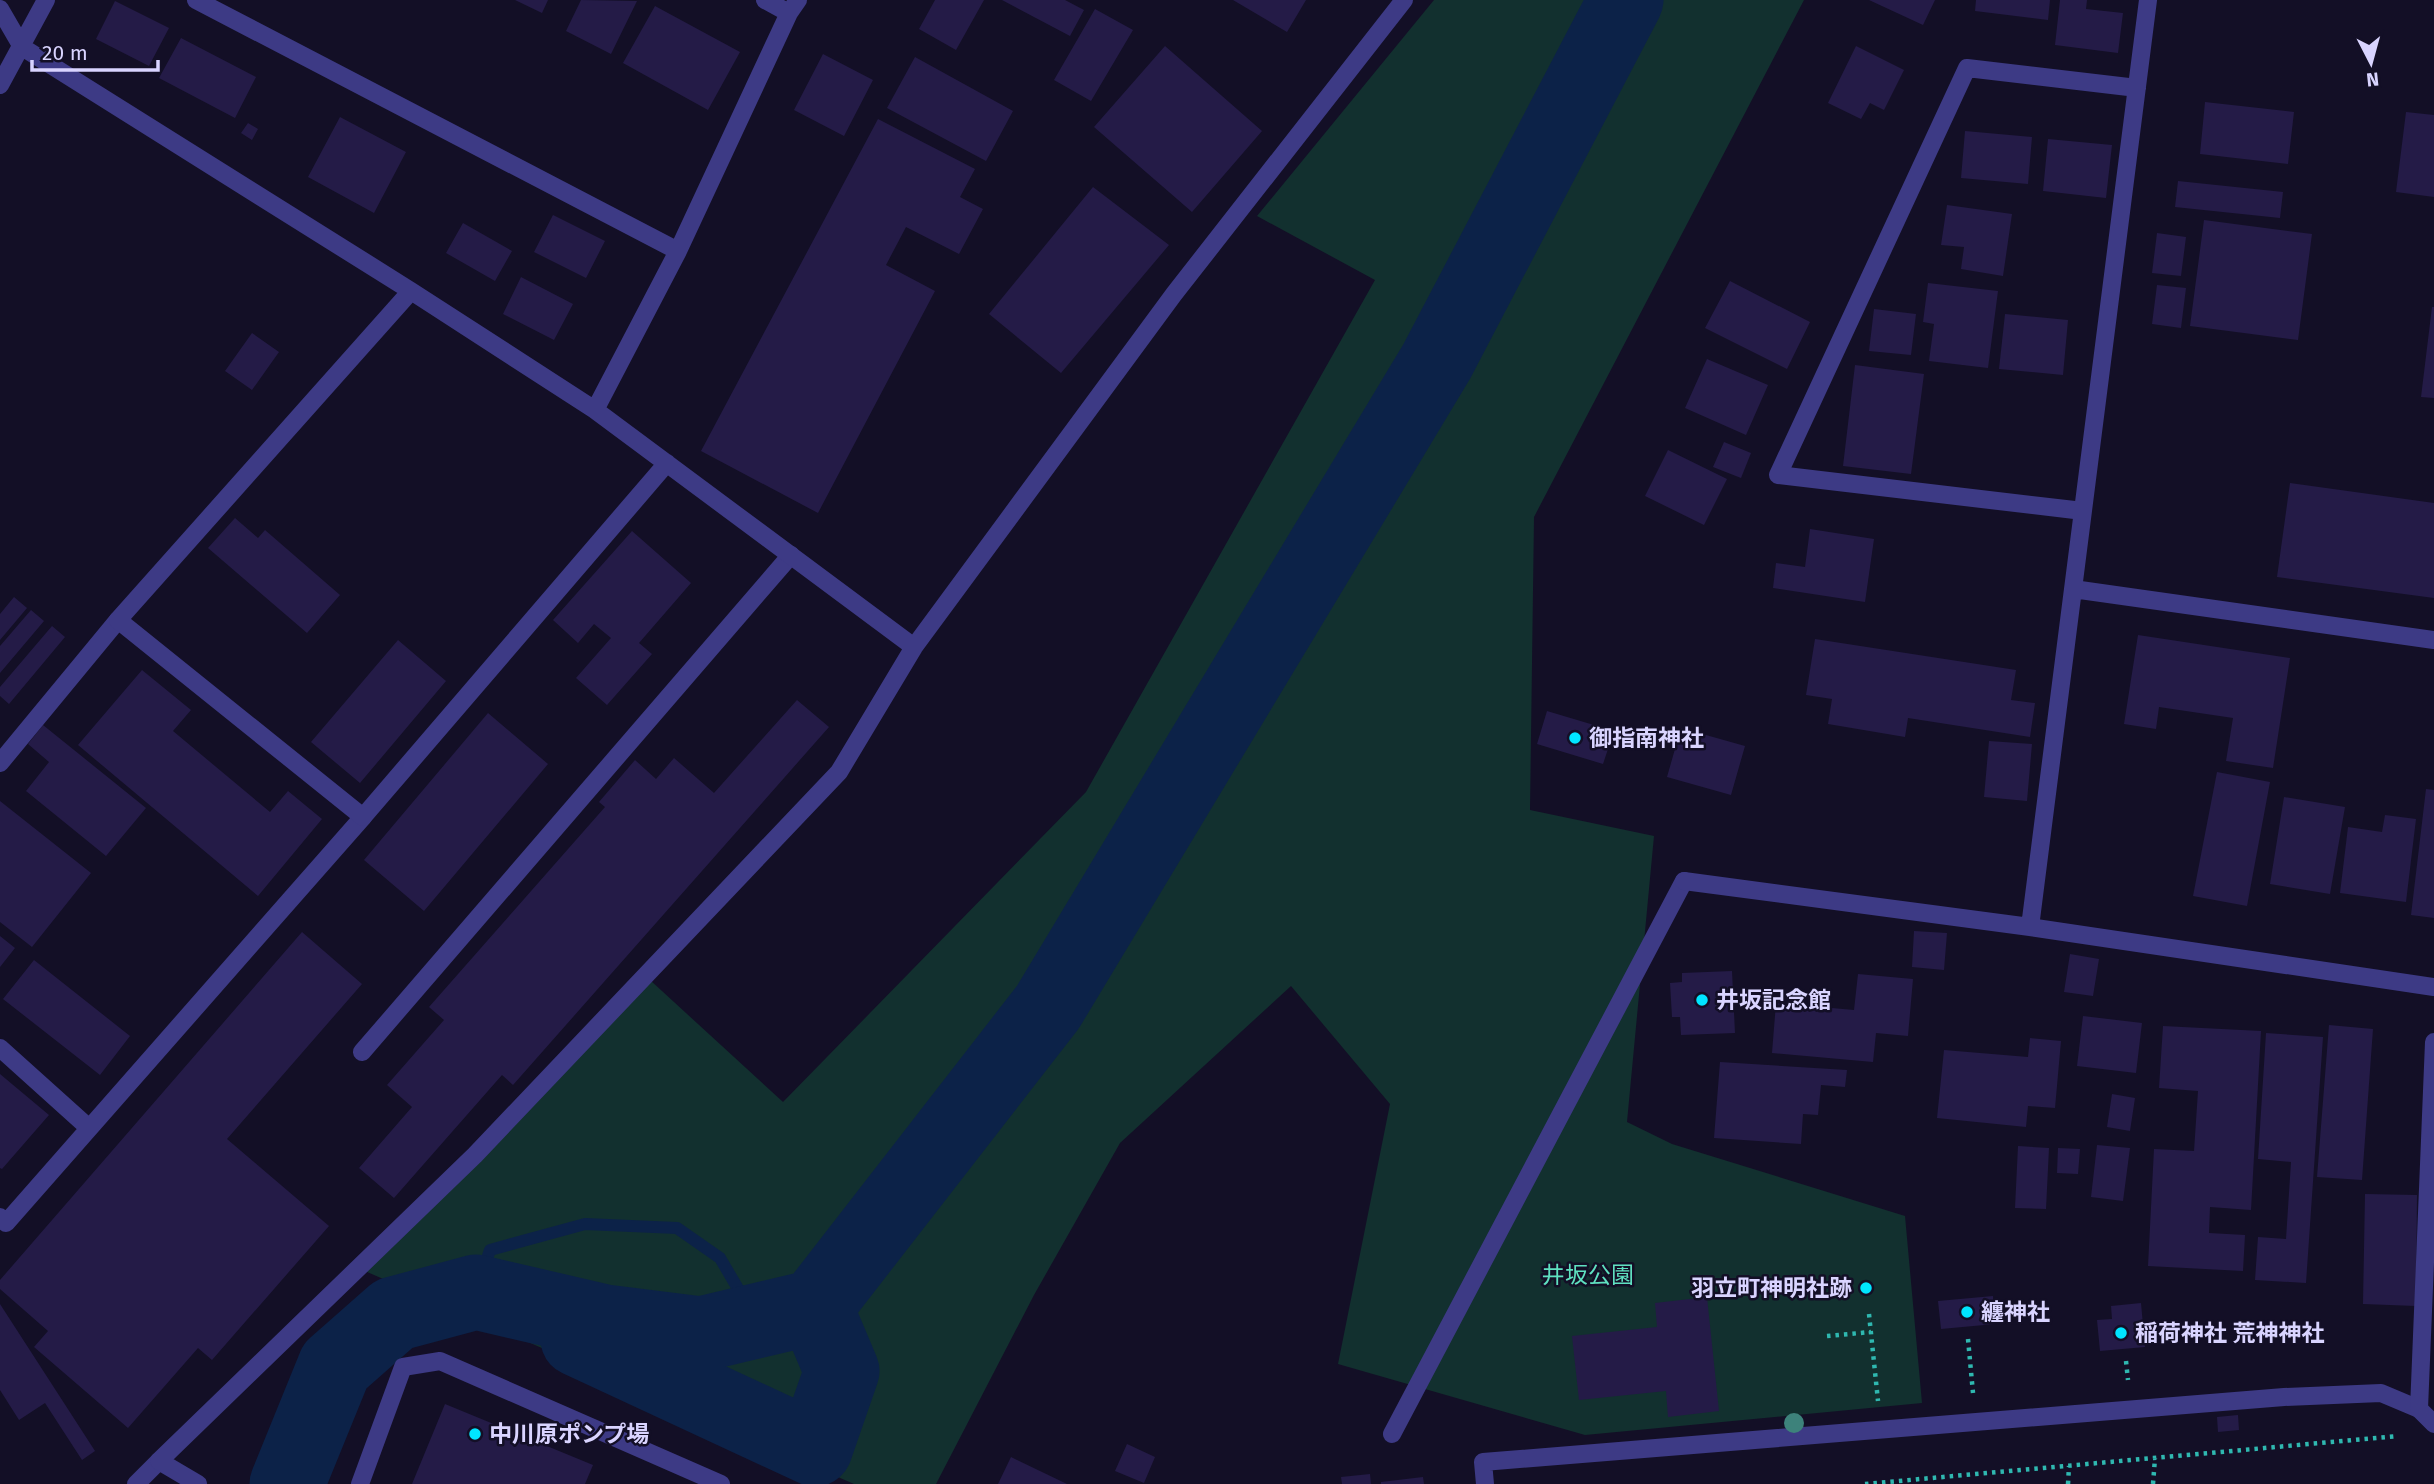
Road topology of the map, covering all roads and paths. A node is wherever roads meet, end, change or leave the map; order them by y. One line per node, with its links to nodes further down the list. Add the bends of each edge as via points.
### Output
1 (46, 0): 8 (street)
2 (196, 0): 11 (street)
3 (765, 0): 6 (street)
4 (1404, 0): 20 (street, via 1174,294)
5 (2148, 0): 10 (street)
6 (794, 6): 11 (street)
7 (0, 9): 8 (street)
8 (22, 47): 9 (street); 12 (street)
9 (0, 85)
10 (2137, 88): 15 (street); 15 (street, via 1968,68 1777,475)
11 (678, 251): 13 (street)
12 (411, 291): 13 (street); 18 (street)
13 (594, 410): 14 (street)
14 (667, 463): 16 (street); 22 (street)
15 (2083, 511): 17 (street)
16 (791, 555): 20 (street); 27 (street)
17 (2073, 589): 19 (street); 23 (street)
18 (118, 620): 21 (street); 22 (street)
19 (2434, 640)
20 (914, 647): 41 (street, via 839,772 475,1155)
21 (0, 763)
22 (363, 817): 28 (street)
23 (2030, 927): 24 (street); 38 (street, via 1684,881)
24 (2434, 987)
25 (2434, 1042): 34 (street)
26 (0, 1048): 28 (street)
27 (362, 1052)
28 (89, 1128): 29 (street, via 6,1223)
29 (0, 1217)
30 (1869, 1314): 31 (path)
31 (1871, 1332): 32 (path); 37 (path)
32 (1827, 1336)
33 (1968, 1339): 35 (path)
34 (2419, 1409): 35 (street, via 2381,1393); 36 (street)
35 (1975, 1422): 37 (street)
36 (2434, 1424)
37 (1881, 1430): 47 (street, via 1483,1462)
38 (1392, 1434)
39 (2406, 1435): 40 (path)
40 (2155, 1458): 42 (path); 50 (path)
41 (159, 1461): 43 (street); 44 (street)
42 (2069, 1466): 48 (path); 49 (path)
43 (136, 1484)
44 (198, 1484)
45 (360, 1484): 46 (street, via 403,1367 440,1361)
46 (721, 1484)
47 (1485, 1484)
48 (1865, 1484)
49 (2068, 1484)
50 (2153, 1484)

